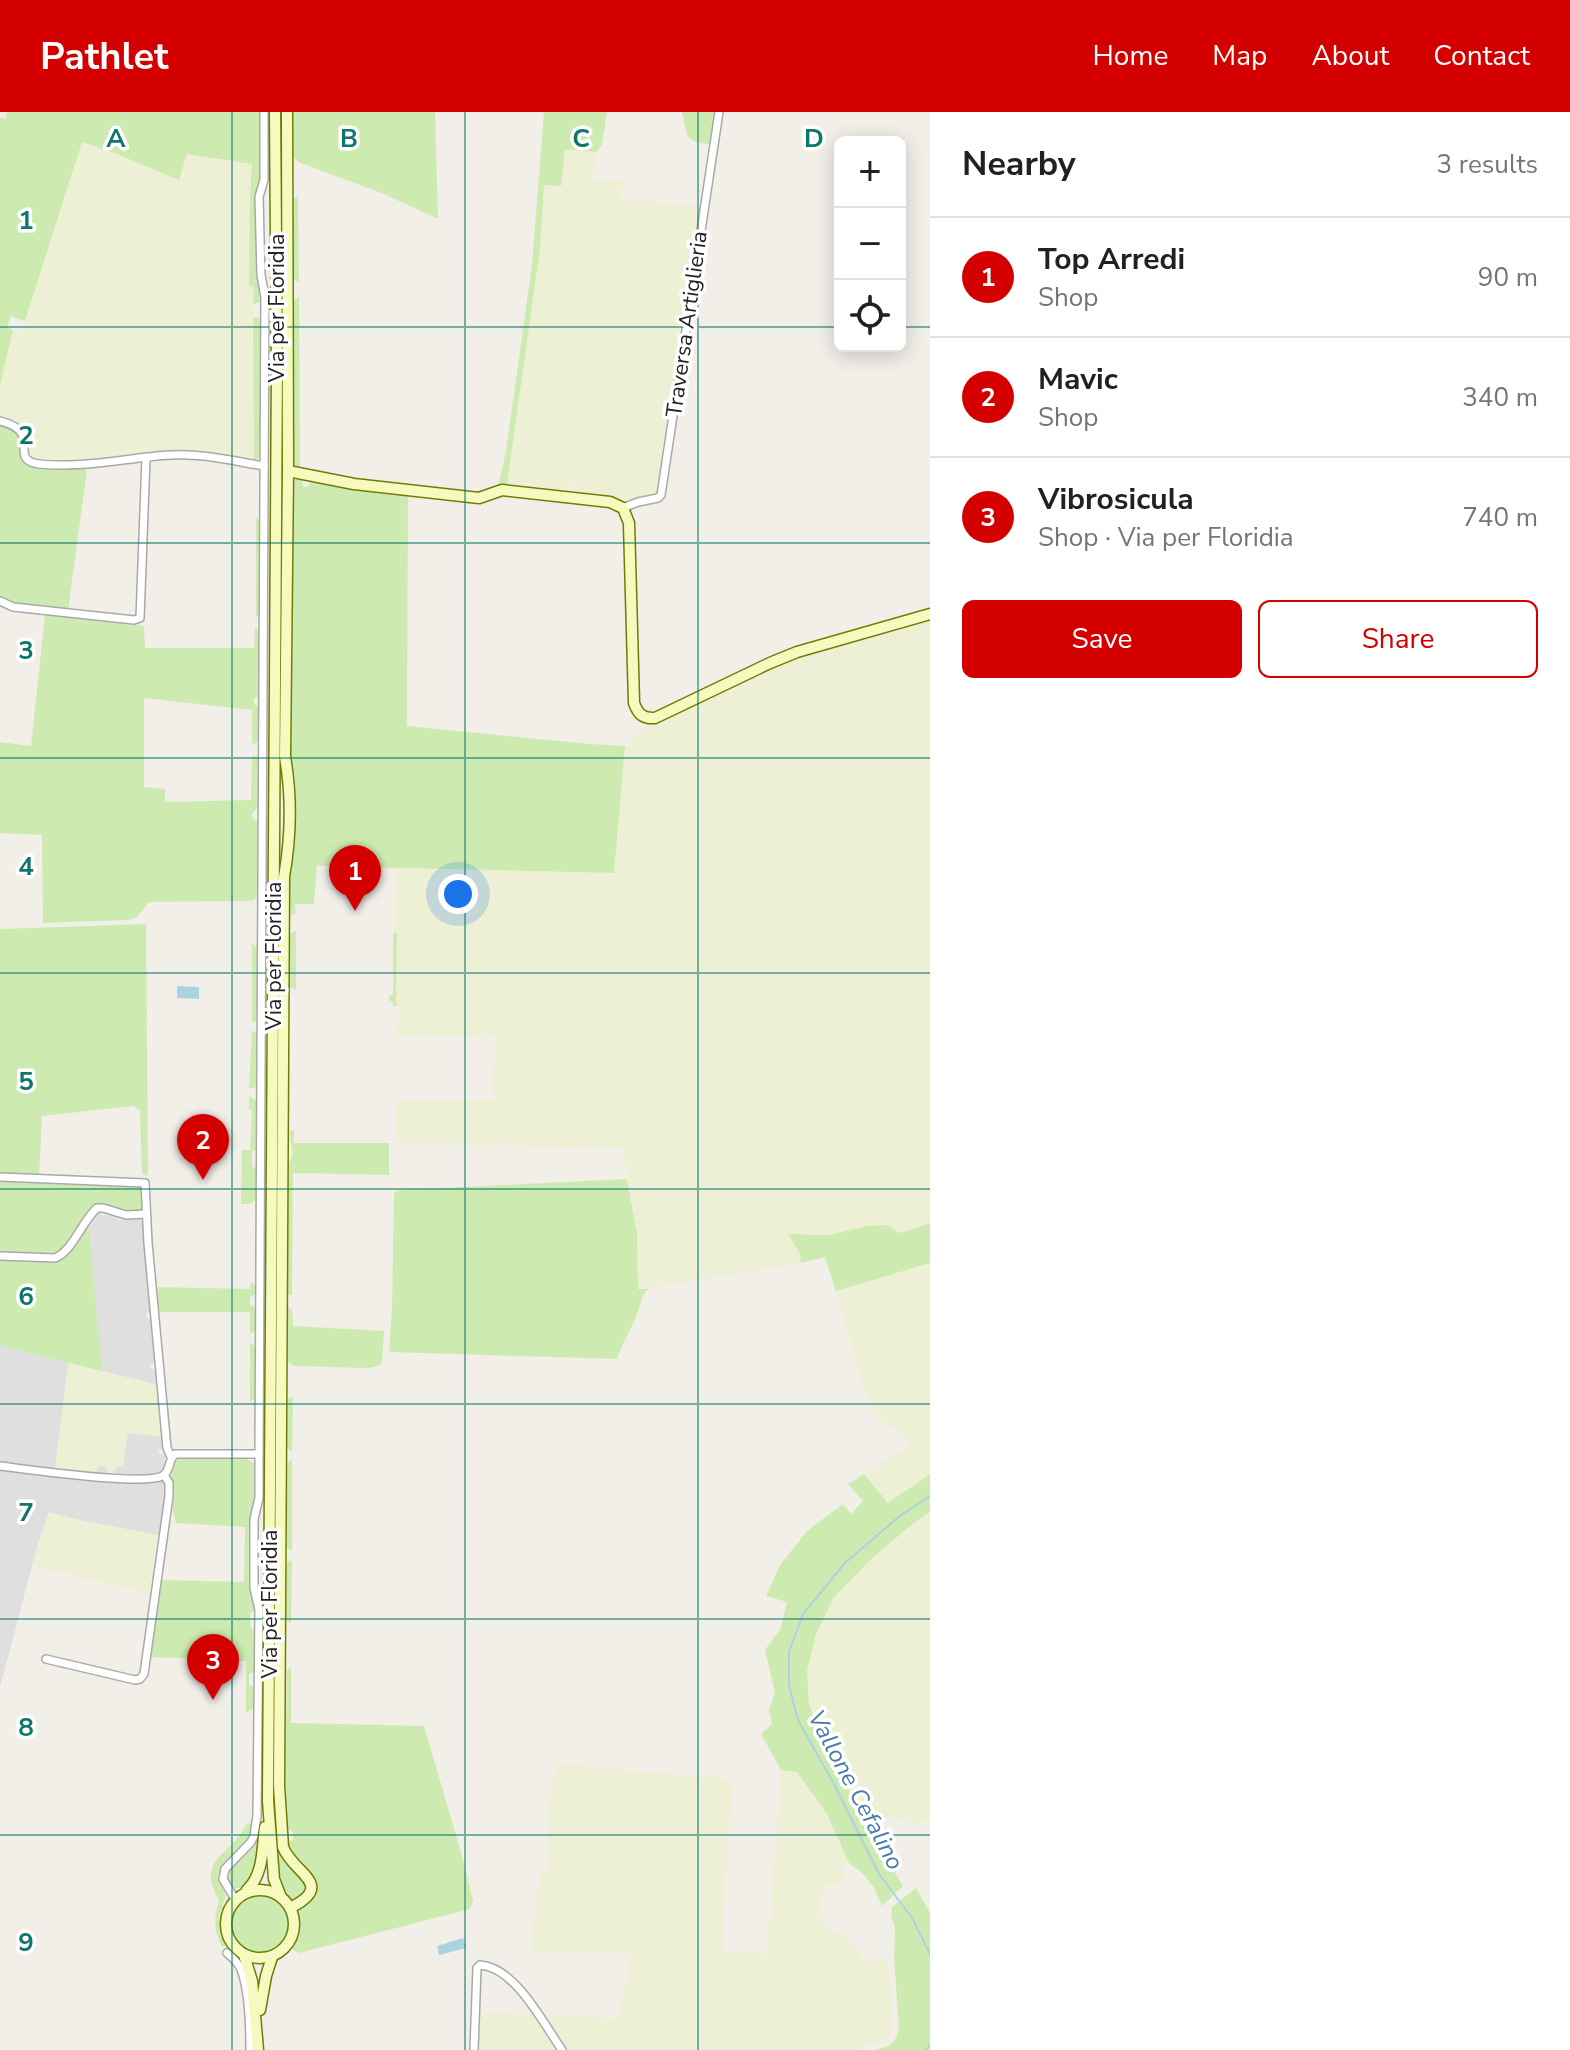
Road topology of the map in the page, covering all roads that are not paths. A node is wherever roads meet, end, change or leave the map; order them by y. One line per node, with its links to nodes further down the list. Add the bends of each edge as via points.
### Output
1 (264, 112): 7 (street, via 259,197 265,297)
2 (275, 112): 20 (street, Via per Floridia)
3 (287, 112): 8 (street)
4 (719, 112): 9 (street, Traversa Artiglieria, via 661,495)
5 (0, 421): 6 (street, via 21,429 26,460 37,464 86,466)
6 (146, 458): 7 (street, via 190,454); 10 (street, via 140,618 13,607)
7 (264, 466): 15 (street)
8 (288, 471): 9 (street, via 479,498 502,490 610,502); 23 (street, via 279,1786 283,1847 309,1878 311,1891)
9 (623, 508): 11 (street, via 629,523 634,703 648,719 797,652)
10 (0, 601)
11 (930, 614)
12 (0, 1177): 13 (street, via 145,1183)
13 (146, 1214): 14 (street, via 97,1208 67,1251 55,1258); 16 (street)
14 (0, 1256)
15 (259, 1454): 16 (street); 21 (street, via 254,1519 259,1610 257,1816 251,1842 225,1869 223,1879)
16 (171, 1457): 18 (street)
17 (0, 1466): 18 (street, via 123,1478)
18 (164, 1475): 19 (street, via 169,1496 144,1674 135,1680)
19 (46, 1659)
20 (268, 1801): 21 (street, via 260,1870); 22 (street, via 274,1879)
21 (240, 1896): 22 (street, via 263,1890); 25 (street, via 229,1908 225,1930)
22 (281, 1897): 23 (street)
23 (290, 1908): 26 (street, via 290,1942)
24 (227, 1953): 28 (street, via 240,1967)
25 (244, 1955): 26 (street); 27 (street)
26 (272, 1957): 27 (street)
27 (257, 2036): 29 (street)
28 (250, 2050)
29 (258, 2050)
30 (474, 2050): 31 (street, via 480,1965 496,1968 515,1984)
31 (562, 2050)

